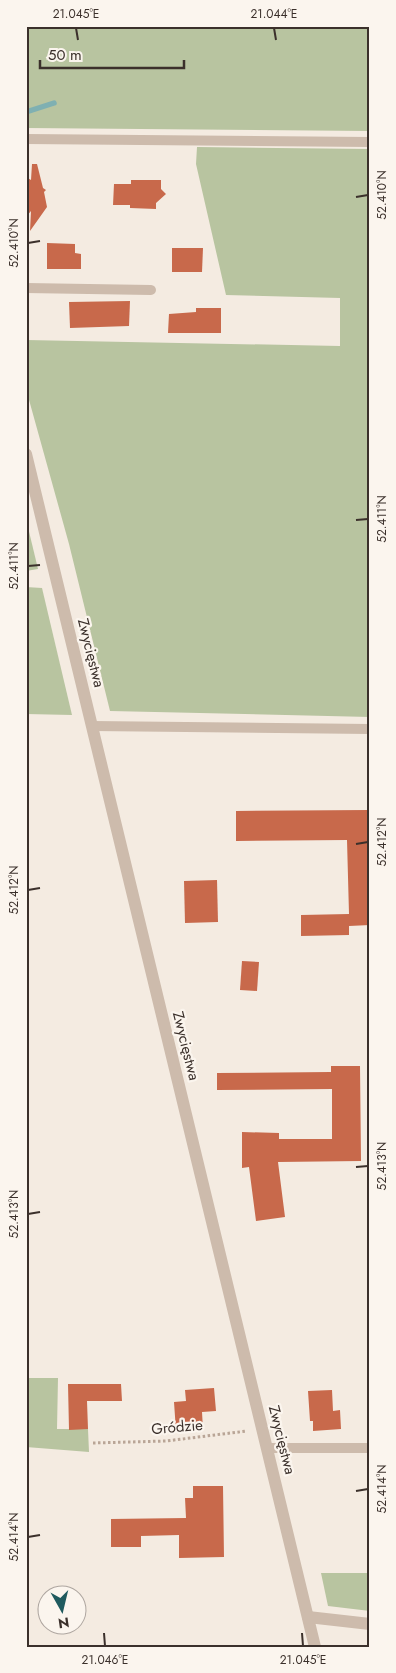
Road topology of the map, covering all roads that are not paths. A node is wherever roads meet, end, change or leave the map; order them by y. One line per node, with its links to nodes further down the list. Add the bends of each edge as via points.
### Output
1 (26, 139): 2 (lane)
2 (370, 142)
3 (26, 288): 4 (lane)
4 (151, 290)
5 (26, 454): 6 (street, Zwycięstwa)
6 (92, 726): 7 (lane); 8 (street, Zwycięstwa)
7 (370, 729)
8 (267, 1448): 9 (lane); 10 (street, Zwycięstwa)
9 (370, 1448)
10 (308, 1617): 11 (street); 12 (street, Zwycięstwa)
11 (370, 1624)
12 (315, 1647)

